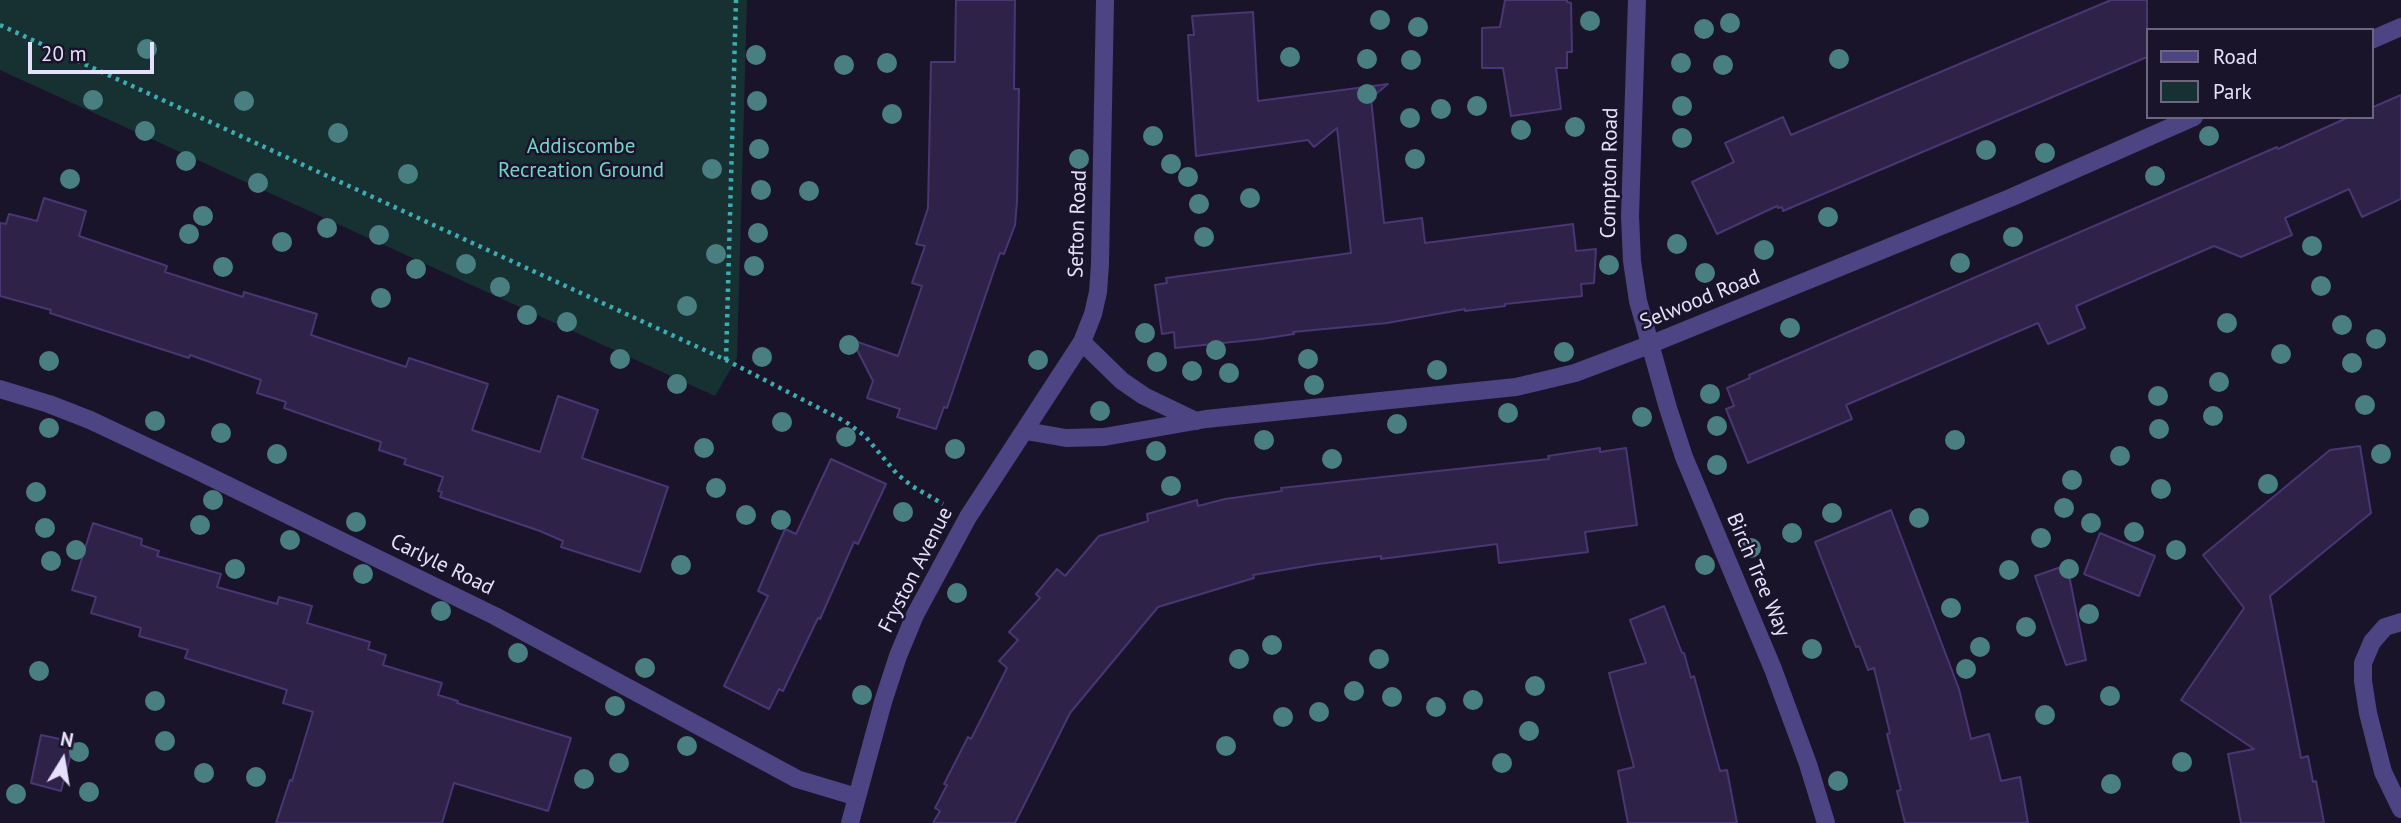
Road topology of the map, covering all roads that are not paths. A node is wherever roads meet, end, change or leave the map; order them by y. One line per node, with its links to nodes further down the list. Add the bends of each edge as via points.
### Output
1 (1105, 0): 6 (street, Sefton Road, via 1099,283)
2 (1637, 0): 7 (street, Compton Road, via 1630,216 1632,261)
3 (2401, 27): 4 (street)
4 (2373, 39)
5 (2189, 119): 7 (street, Selwood Road, via 2010,198)
6 (1082, 342): 9 (street, via 1122,381); 10 (street, Sefton Road)
7 (1649, 345): 9 (street, Selwood Road, via 1575,373 1516,387); 15 (street, Birch Tree Way, via 1684,457 1773,669)
8 (0, 389): 12 (street, Carlyle Road, via 90,420 192,468 495,616 797,779)
9 (1196, 421): 10 (street, Selwood Road, via 1104,437 1066,438)
10 (1026, 431): 12 (street, Fryston Avenue, via 968,517 915,615 898,656)
11 (2401, 622): 13 (street, via 2385,627 2372,642 2363,681 2383,772)
12 (857, 797): 14 (street, Fryston Avenue)
13 (2401, 809)
14 (850, 823)
15 (1826, 823)

